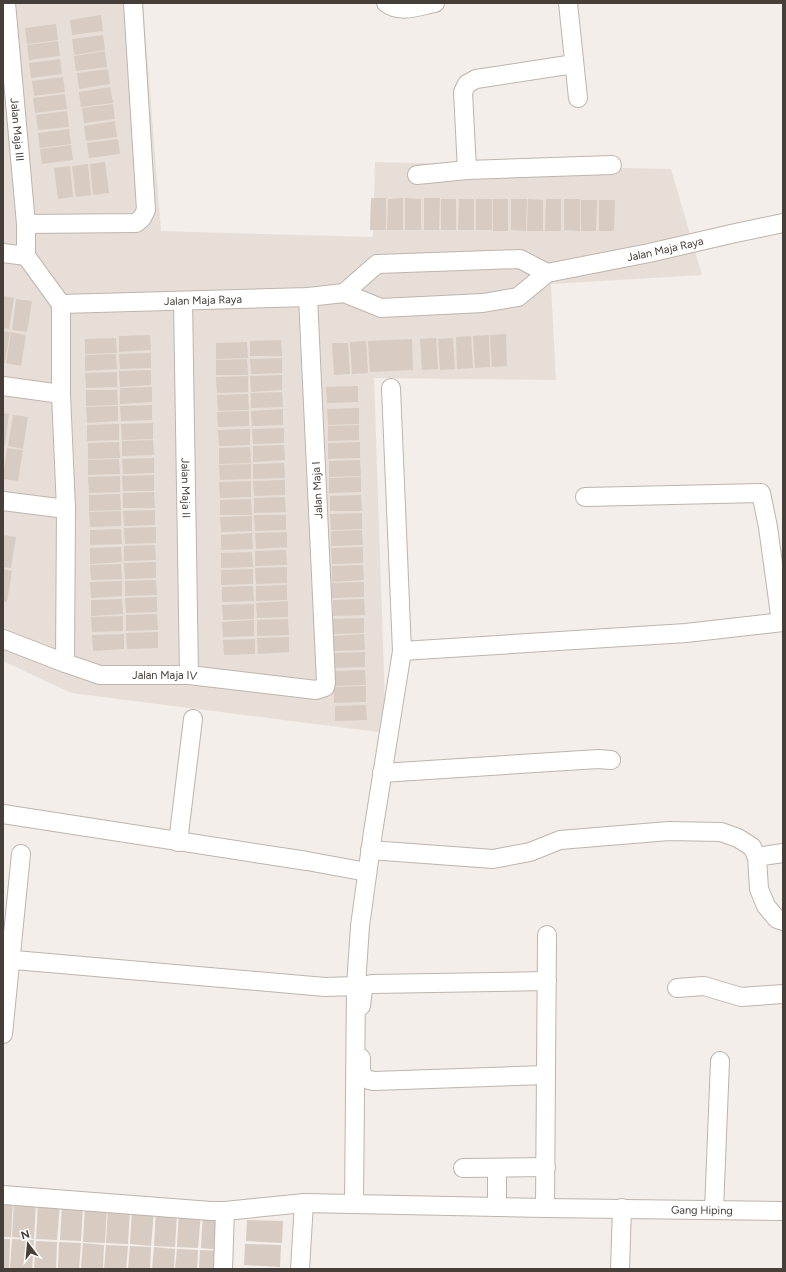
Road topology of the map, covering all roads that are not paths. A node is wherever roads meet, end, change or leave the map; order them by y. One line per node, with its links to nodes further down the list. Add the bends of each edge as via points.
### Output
1 (6, 3): 8 (street, Jalan Maja III)
2 (132, 3): 13 (street, via 146,210 136,223)
3 (386, 3): 4 (street, via 401,10)
4 (436, 3)
5 (568, 3): 6 (street)
6 (574, 64): 7 (street); 10 (street, via 476,79 466,84 463,92)
7 (578, 98)
8 (11, 140): 13 (street, Jalan Maja III)
9 (612, 165): 10 (street)
10 (467, 170): 11 (street)
11 (417, 175)
12 (783, 223): 16 (street, Jalan Maja Raya)
13 (26, 224): 15 (street, Jalan Maja III)
14 (3, 253): 15 (street)
15 (26, 256): 20 (street)
16 (547, 273): 17 (street, via 518,297 483,303 381,308); 17 (street, via 520,259 377,264)
17 (344, 293): 18 (street, Jalan Maja Raya)
18 (308, 297): 19 (street, Jalan Maja Raya); 32 (street, Jalan Maja I)
19 (183, 301): 20 (street, Jalan Maja Raya); 31 (street, Jalan Maja II)
20 (61, 304): 23 (street)
21 (3, 386): 23 (street)
22 (391, 388): 29 (street)
23 (61, 394): 26 (street)
24 (585, 497): 27 (street, via 761,493)
25 (3, 500): 26 (street)
26 (66, 509): 30 (street)
27 (782, 622): 29 (street, via 686,633)
28 (3, 639): 30 (street, Jalan Maja IV)
29 (402, 652): 35 (street)
30 (65, 663): 31 (street, Jalan Maja IV, via 100,675)
31 (189, 675): 32 (street, Jalan Maja IV, via 316,690 325,687)
32 (326, 682)
33 (193, 719): 37 (street)
34 (611, 760): 35 (street)
35 (382, 773): 38 (street)
36 (3, 814): 37 (street)
37 (178, 842): 42 (street)
38 (370, 850): 41 (street, via 493,859 530,852 560,840 677,831 721,832 738,838 752,847); 42 (street)
39 (783, 853): 41 (street)
40 (21, 854): 45 (street)
41 (756, 856): 43 (street, via 759,889 766,906 777,919)
42 (367, 872): 47 (street)
43 (783, 921)
44 (547, 935): 46 (street)
45 (7, 959): 47 (street, via 325,987); 50 (street)
46 (547, 981): 52 (street); 52 (street, via 372,984 366,985 361,993 361,1072 368,1080)
47 (356, 986): 58 (street)
48 (677, 988): 49 (street, via 704,986 741,997)
49 (783, 994)
50 (3, 1034)
51 (720, 1061): 62 (street)
52 (546, 1075): 53 (street)
53 (546, 1167): 55 (street); 60 (street)
54 (463, 1168): 55 (street)
55 (497, 1168): 59 (street)
56 (3, 1195): 63 (street, Gang Hiping)
57 (304, 1203): 58 (street, Gang Hiping); 63 (street, Gang Hiping); 66 (street)
58 (354, 1204): 59 (street, Gang Hiping)
59 (497, 1207): 60 (street, Gang Hiping)
60 (545, 1208): 61 (street, Gang Hiping)
61 (622, 1208): 62 (street, Gang Hiping); 67 (street)
62 (714, 1210): 64 (street, Gang Hiping)
63 (225, 1211): 65 (street)
64 (783, 1211)
65 (223, 1269)
66 (300, 1269)
67 (620, 1269)

